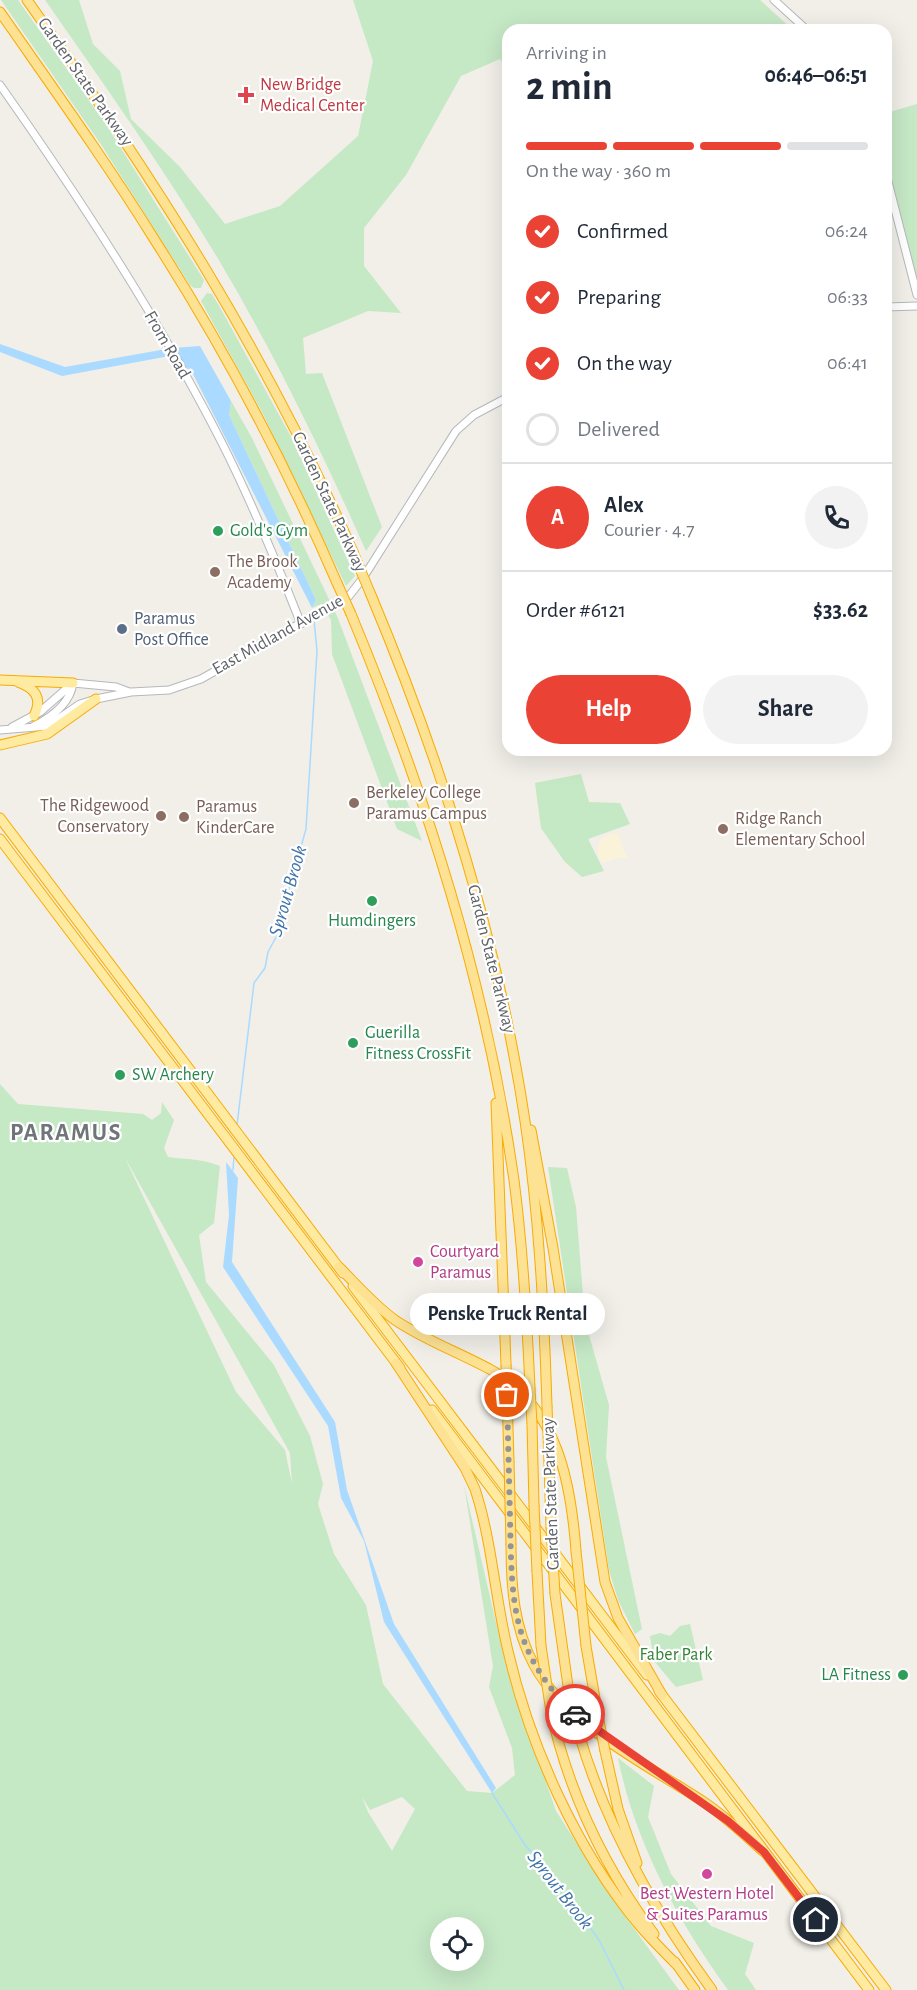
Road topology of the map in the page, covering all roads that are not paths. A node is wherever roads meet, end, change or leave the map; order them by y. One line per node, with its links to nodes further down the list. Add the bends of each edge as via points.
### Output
1 (27, 0): 25 (highway, Garden State Parkway, bridge, via 142,164 217,284 294,428 353,552 428,743 458,836 493,960)
2 (774, 0): 4 (street)
3 (0, 14): 24 (highway, Garden State Parkway, bridge, via 122,189 191,299 289,480 351,614 398,731 440,853)
4 (800, 24)
5 (0, 85): 11 (street, From Road, via 78,198 176,359 233,465)
6 (892, 197): 7 (street)
7 (917, 295)
8 (917, 306): 9 (street)
9 (892, 307)
10 (502, 400): 11 (street, East Midland Avenue, via 456,431 354,591)
11 (301, 624): 15 (street, East Midland Avenue, via 182,686)
12 (0, 680): 13 (highway)
13 (15, 681): 14 (highway); 17 (highway, via 36,694)
14 (73, 683): 15 (street, East Midland Avenue); 17 (street, East Midland Avenue); 18 (street, via 63,705)
15 (130, 692): 16 (street, East Midland Avenue)
16 (96, 699): 18 (street, East Midland Avenue, via 80,704 52,724); 21 (highway, via 46,734)
17 (34, 716): 19 (street, East Midland Avenue)
18 (29, 728): 19 (street, East Midland Avenue)
19 (9, 729): 20 (street, East Midland Avenue)
20 (0, 730)
21 (0, 745)
22 (0, 818): 26 (highway)
23 (0, 840): 27 (highway)
24 (492, 1053): 29 (highway, bridge, via 501,1177 512,1593 520,1631 548,1686 583,1722 707,1804); 31 (highway, Garden State Parkway, bridge, via 524,1278 541,1646 551,1712 569,1776 594,1836 626,1894)
25 (519, 1088): 28 (highway, via 535,1144 549,1223 605,1582 618,1618); 30 (highway, Garden State Parkway, bridge, via 540,1249 555,1594 568,1693 608,1814)
26 (339, 1267): 28 (highway); 30 (highway, bridge, via 397,1321 495,1372 524,1397 546,1426 572,1498 586,1646 604,1751 618,1809)
27 (396, 1363): 29 (highway); 31 (highway, via 475,1489 511,1666 530,1728 554,1785 582,1840 616,1892 639,1925)
28 (662, 1695): 35 (highway)
29 (764, 1852): 34 (highway)
30 (647, 1890): 33 (highway, Garden State Parkway)
31 (677, 1965): 32 (highway, Garden State Parkway)
32 (695, 1990)
33 (712, 1990)
34 (869, 1990)
35 (886, 1990)

